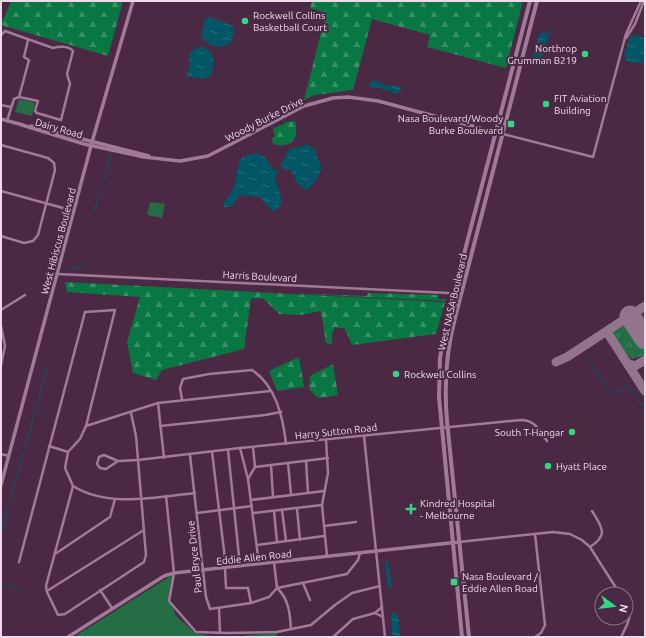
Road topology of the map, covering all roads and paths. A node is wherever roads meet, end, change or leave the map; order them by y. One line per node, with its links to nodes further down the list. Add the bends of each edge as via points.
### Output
1 (133, 1): 14 (street, West Hibiscus Boulevard)
2 (530, 1): 12 (main road, West NASA Boulevard)
3 (537, 1): 13 (main road, West NASA Boulevard)
4 (643, 1): 13 (street, via 635,24 625,38 593,157)
5 (1, 35): 6 (street, via 5,31)
6 (28, 40): 7 (street, via 24,57 30,60); 7 (street, via 73,51 66,74 70,84 61,120 37,113 35,111 38,102)
7 (19, 97): 9 (street, via 14,99)
8 (1, 104): 9 (street)
9 (11, 108): 11 (street)
10 (1, 119): 11 (street, Dairy Road)
11 (7, 121): 14 (street, Dairy Road)
12 (496, 132): 13 (street, Woody Burke Drive); 14 (street, Woody Burke Drive, via 378,101 334,98 289,112 208,156 180,161 150,157); 20 (main road, West NASA Boulevard)
13 (502, 134): 21 (main road, West NASA Boulevard)
14 (92, 143): 18 (street, West Hibiscus Boulevard)
15 (1, 145): 17 (street, via 48,158 54,163 55,170)
16 (1, 191): 17 (street)
17 (47, 204): 18 (street); 19 (street, via 38,235 33,241 24,243)
18 (75, 211): 22 (street, West Hibiscus Boulevard)
19 (1, 236)
20 (467, 244): 21 (main road); 23 (main road, West NASA Boulevard)
21 (474, 245): 25 (main road, West NASA Boulevard)
22 (58, 274): 23 (street, Harris Boulevard); 50 (street, West Hibiscus Boulevard)
23 (454, 294): 25 (street, Harris Boulevard); 37 (main road, West NASA Boulevard, via 440,364)
24 (25, 295): 26 (street)
25 (460, 295): 36 (main road, West NASA Boulevard, via 446,364)
26 (1, 310)
27 (1, 326): 28 (street, via 5,346)
28 (1, 365)
29 (270, 391): 30 (street); 30 (street, via 262,376 252,370 183,379 180,388); 33 (street)
30 (182, 399): 31 (street)
31 (158, 402): 32 (street); 35 (street)
32 (131, 412): 34 (street); 53 (street)
33 (281, 412): 35 (street); 41 (street)
34 (86, 426): 42 (street, via 115,310 85,312); 46 (street, via 80,439)
35 (160, 426): 51 (street)
36 (447, 427): 37 (street, Harry Sutton Road); 40 (street, Harry Sutton Road, via 528,420 536,425); 89 (main road, West NASA Boulevard)
37 (441, 428): 38 (street, Harry Sutton Road); 90 (main road, West NASA Boulevard)
38 (364, 436): 39 (street, Harry Sutton Road); 93 (street)
39 (326, 440): 41 (street, Harry Sutton Road); 52 (street)
40 (547, 441)
41 (286, 444): 43 (street, Harry Sutton Road)
42 (49, 446): 46 (street); 97 (street)
43 (253, 447): 44 (street, Harry Sutton Road); 58 (street)
44 (240, 448): 45 (street, Harry Sutton Road); 59 (street)
45 (228, 450): 47 (street, Harry Sutton Road); 73 (street)
46 (68, 452): 61 (street, via 65,468)
47 (212, 452): 49 (street, Harry Sutton Road); 74 (street)
48 (1, 454): 50 (street)
49 (190, 455): 51 (street, Harry Sutton Road); 64 (street, Paul Bryce Drive)
50 (9, 456): 60 (street, West Hibiscus Boulevard)
51 (164, 458): 53 (street, Harry Sutton Road)
52 (328, 458): 55 (street); 62 (street)
53 (138, 460): 54 (street, Harry Sutton Road); 69 (street)
54 (118, 461): 54 (street, Harry Sutton Road, via 104,455 99,457 97,464 100,468 106,469)
55 (306, 461): 56 (street); 63 (street)
56 (288, 463): 57 (street); 65 (street)
57 (271, 465): 58 (street); 67 (street)
58 (255, 467): 59 (street)
59 (248, 479): 70 (street)
60 (1, 485)
61 (73, 486): 68 (street, via 84,493); 95 (street)
62 (324, 491): 63 (street); 71 (street)
63 (308, 492): 65 (street)
64 (195, 493): 66 (street); 79 (street, Paul Bryce Drive)
65 (291, 494): 67 (street)
66 (166, 496): 69 (street); 103 (street)
67 (274, 497): 70 (street)
68 (115, 499): 69 (street); 95 (street, via 110,517)
69 (141, 499): 83 (street)
70 (251, 500): 72 (street)
71 (322, 505): 75 (street); 82 (street)
72 (252, 506): 73 (street); 80 (street)
73 (234, 507): 74 (street); 100 (street)
74 (220, 509): 79 (street); 101 (street)
75 (297, 509): 76 (street); 86 (street)
76 (282, 510): 77 (street); 87 (street)
77 (274, 511): 80 (street); 88 (street)
78 (592, 511): 92 (street, via 602,533 599,541)
79 (197, 512): 102 (street, Paul Bryce Drive)
80 (253, 513): 91 (street)
81 (356, 522): 82 (street)
82 (324, 526): 85 (street)
83 (144, 530): 108 (street, via 144,562); 109 (street)
84 (535, 534): 89 (street); 92 (street, via 567,533); 127 (street, via 544,625 541,633)
85 (324, 536): 86 (street); 96 (street)
86 (300, 540): 87 (street)
87 (286, 541): 88 (street)
88 (277, 542): 91 (street)
89 (459, 542): 90 (street, Eddie Allen Road); 126 (main road, West NASA Boulevard)
90 (453, 543): 93 (street, Eddie Allen Road); 125 (main road, West NASA Boulevard)
91 (257, 545): 99 (street)
92 (590, 547): 106 (street)
93 (376, 552): 94 (street, Eddie Allen Road); 105 (street)
94 (360, 553): 96 (street, Eddie Allen Road); 104 (street, via 358,560 346,574)
95 (55, 554): 109 (street, via 46,586)
96 (327, 556): 98 (street, Eddie Allen Road)
97 (19, 562)
98 (274, 562): 99 (street, Eddie Allen Road); 107 (street)
99 (259, 564): 100 (street, Eddie Allen Road)
100 (240, 566): 101 (street, Eddie Allen Road)
101 (226, 568): 102 (street, Eddie Allen Road); 111 (street, via 226,588 248,588)
102 (203, 570): 103 (street, Eddie Allen Road); 114 (street, Paul Bryce Drive, via 210,609)
103 (174, 573): 113 (street, Eddie Allen Road, via 164,576); 120 (street, via 169,601 196,632)
104 (303, 583): 107 (street); 110 (street)
105 (380, 586): 112 (street); 118 (street, via 352,593 311,625)
106 (615, 586)
107 (277, 588): 111 (street, via 269,597); 118 (street, via 290,610)
108 (100, 590): 109 (street, via 58,616); 113 (street)
109 (47, 592)
110 (310, 600)
111 (251, 603): 114 (street)
112 (382, 607): 115 (street); 116 (street)
113 (112, 608): 121 (street, Eddie Allen Road)
114 (219, 608): 120 (street)
115 (375, 613): 116 (street); 123 (street, via 353,619)
116 (383, 617): 124 (street)
117 (626, 626): 128 (street)
118 (291, 629): 119 (street)
119 (277, 632): 120 (street); 122 (street)
120 (220, 633)
121 (68, 637)
122 (279, 637)
123 (333, 637)
124 (385, 637)
125 (462, 637)
126 (469, 637)
127 (535, 637)
128 (621, 637)

